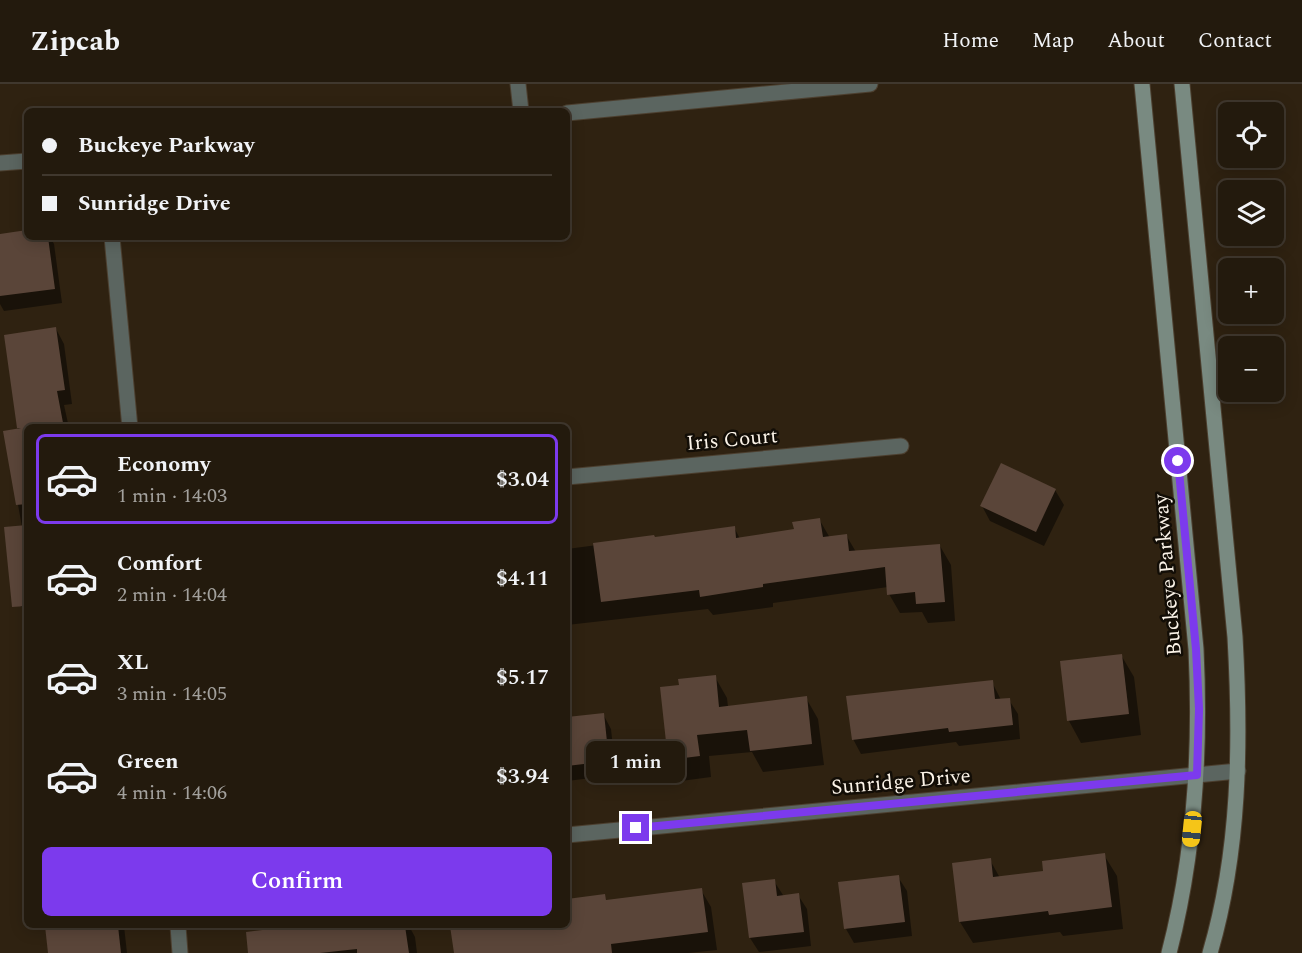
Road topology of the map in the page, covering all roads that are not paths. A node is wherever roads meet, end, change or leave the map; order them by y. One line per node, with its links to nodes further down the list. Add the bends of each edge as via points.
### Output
1 (518, 84): 5 (street)
2 (870, 84): 6 (street)
3 (1142, 84): 14 (street, Buckeye Parkway, via 1196,649)
4 (1182, 84): 13 (street, via 1235,637)
5 (521, 108)
6 (570, 113)
7 (24, 161): 8 (street)
8 (0, 163)
9 (112, 240): 10 (street)
10 (130, 424)
11 (901, 446): 12 (street, Iris Court)
12 (570, 477)
13 (1238, 771): 14 (street, Sunridge Drive); 19 (street, via 1230,855)
14 (1197, 775): 15 (street, Sunridge Drive); 18 (street, Buckeye Parkway, via 1190,847)
15 (570, 835)
16 (178, 928): 17 (street)
17 (180, 953)
18 (1169, 953)
19 (1210, 953)

